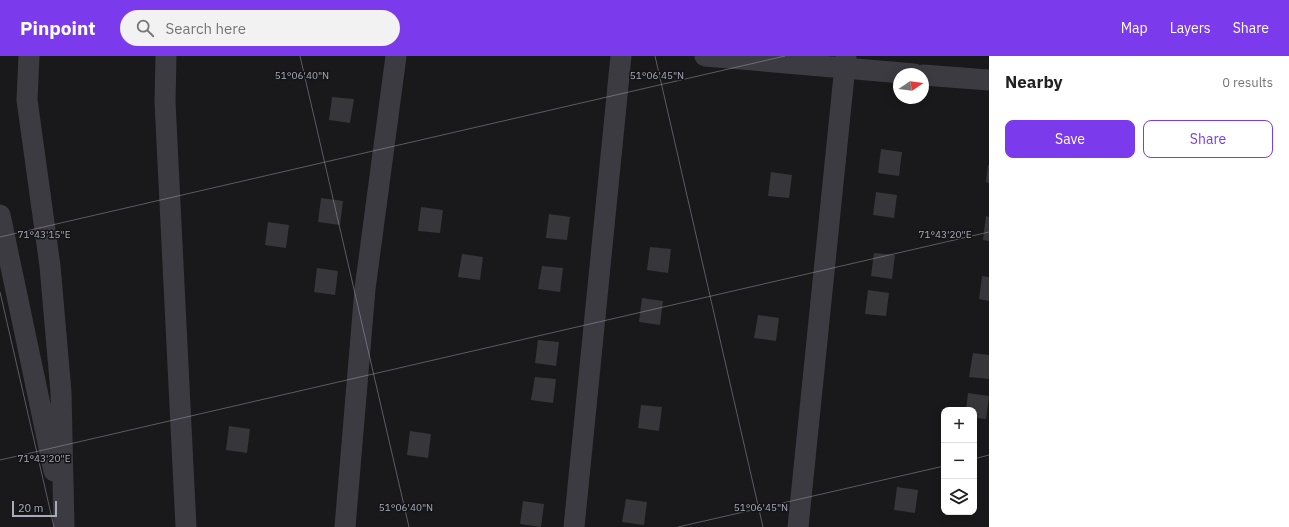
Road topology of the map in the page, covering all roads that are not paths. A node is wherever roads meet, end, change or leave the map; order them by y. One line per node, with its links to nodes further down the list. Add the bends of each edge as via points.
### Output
1 (29, 56): 11 (lane, via 28,100 50,266 61,392)
2 (166, 56): 12 (lane, via 165,102)
3 (396, 56): 13 (lane, via 365,289)
4 (622, 56): 14 (lane)
5 (705, 56): 6 (lane)
6 (845, 62): 7 (lane); 15 (lane)
7 (893, 70)
8 (929, 75): 9 (lane)
9 (989, 80)
10 (0, 215): 11 (lane)
11 (64, 527)
12 (186, 527)
13 (345, 527)
14 (574, 527)
15 (798, 527)

